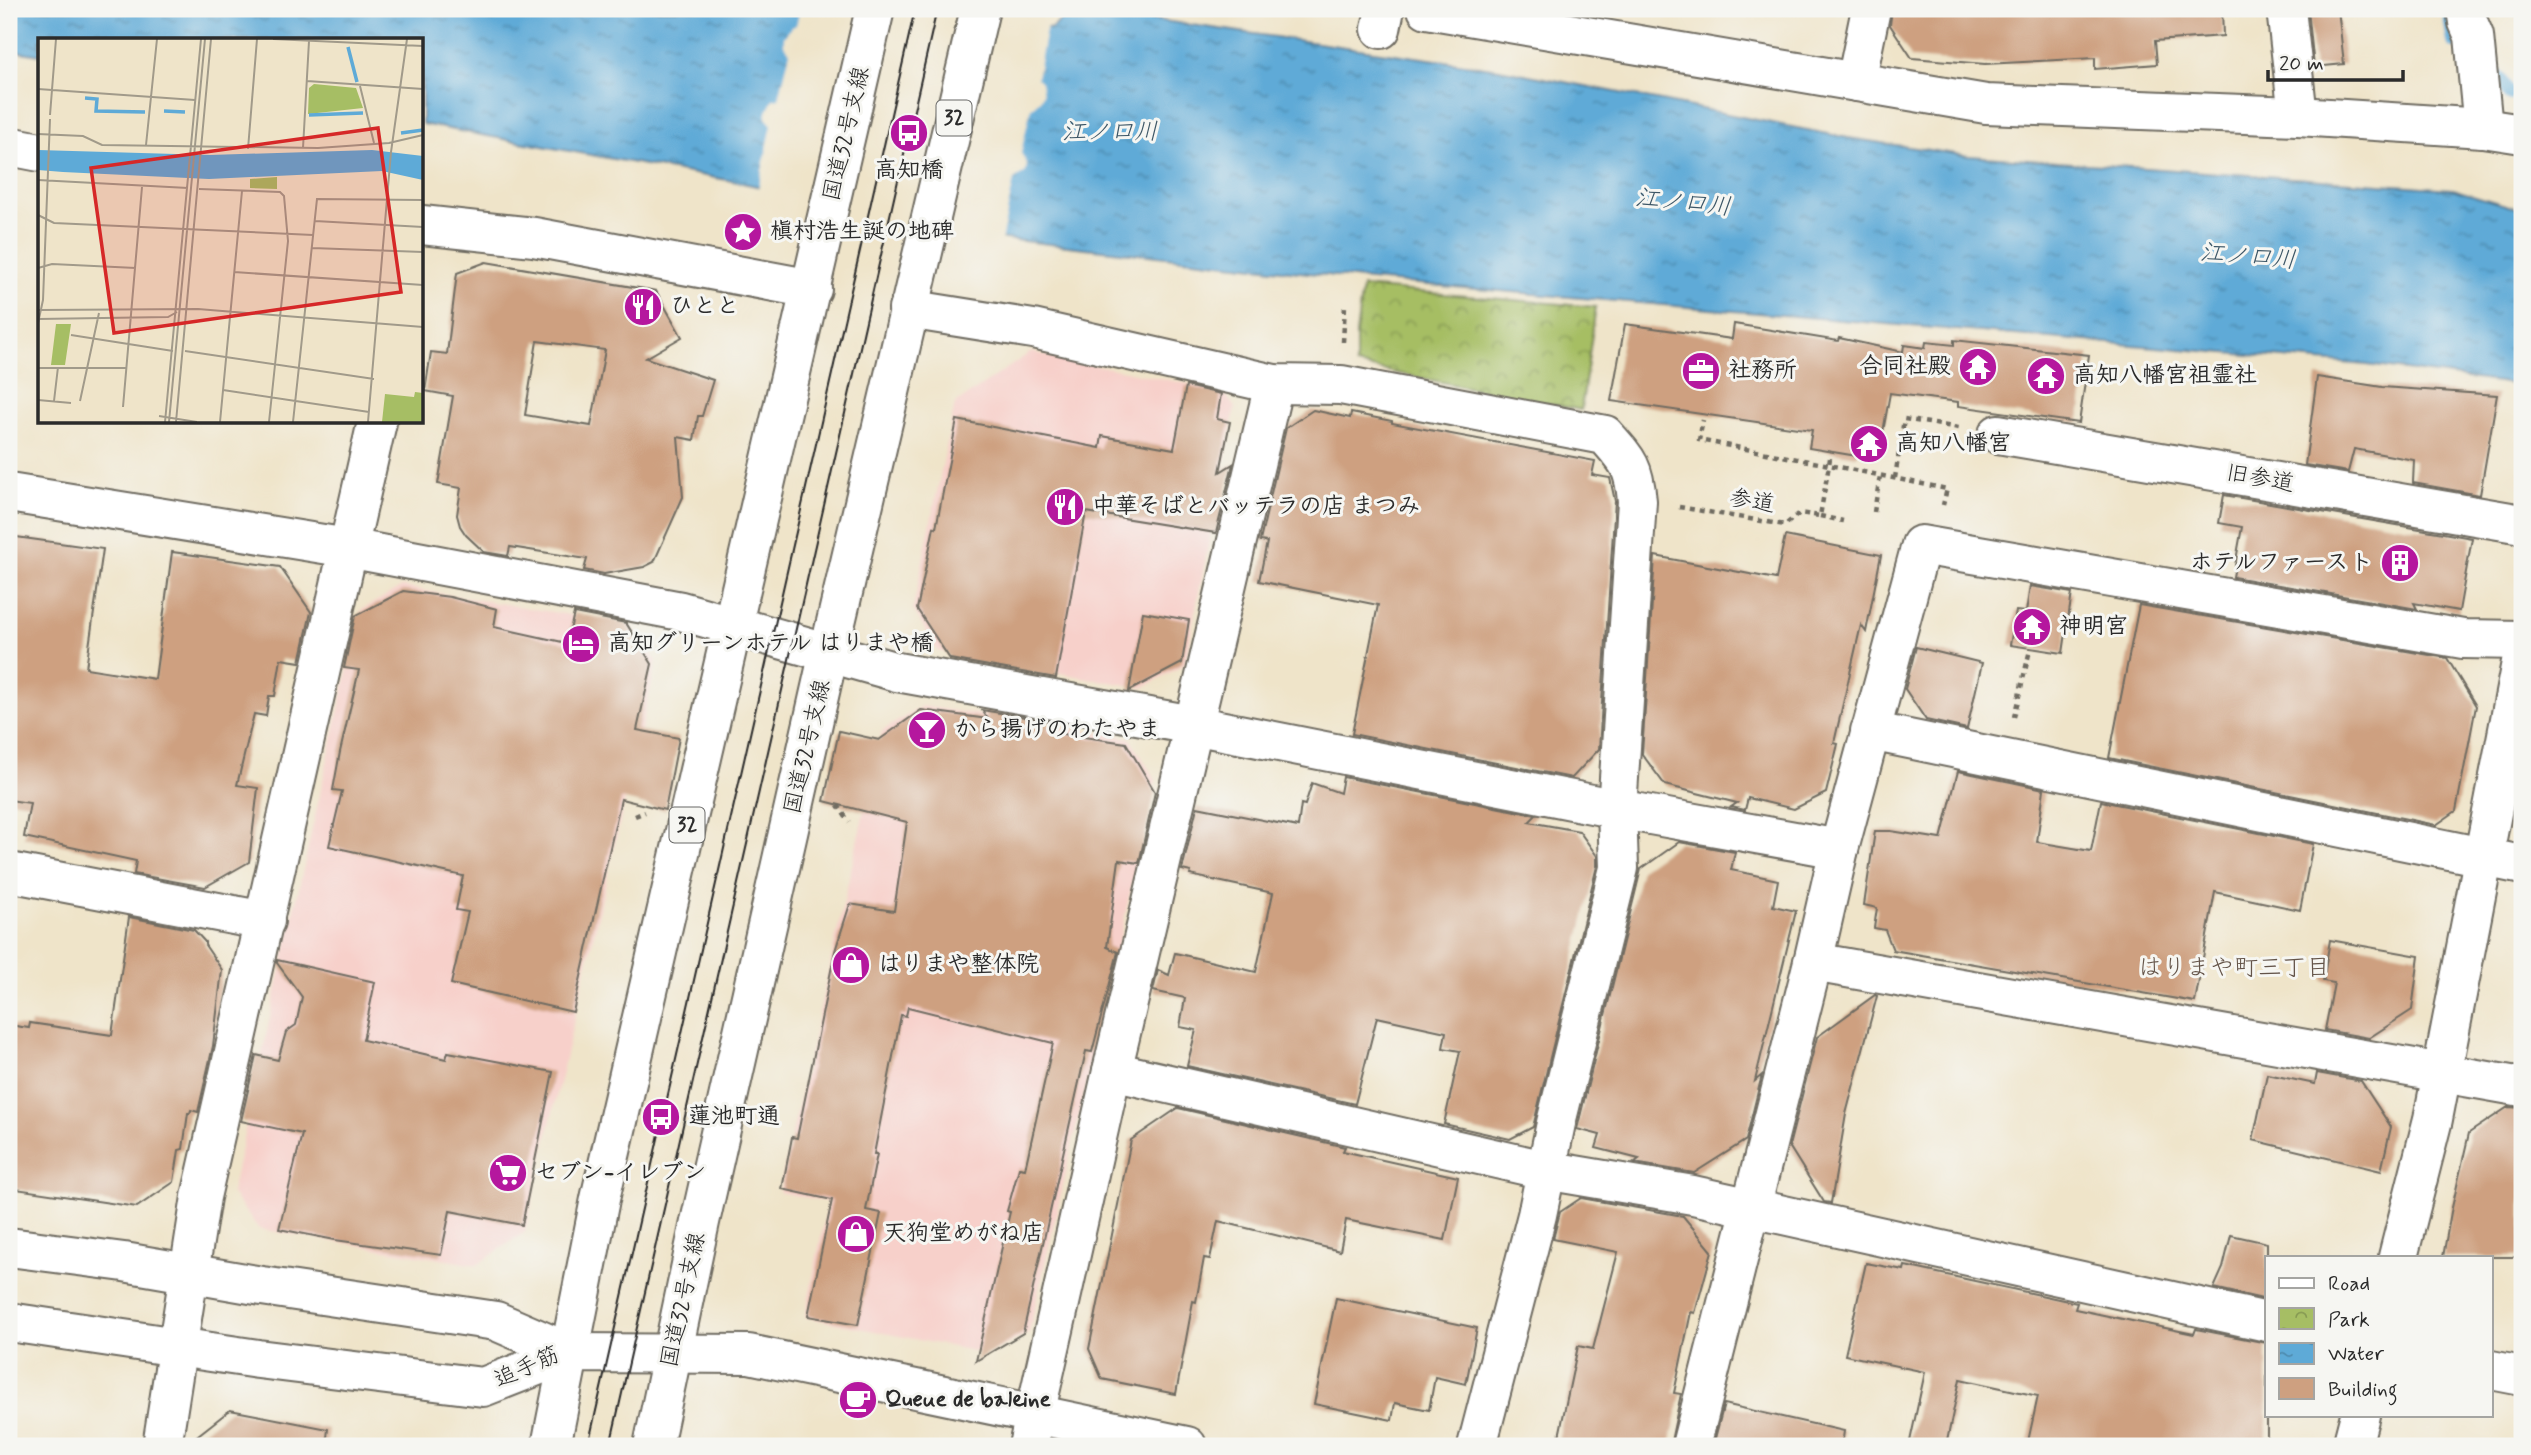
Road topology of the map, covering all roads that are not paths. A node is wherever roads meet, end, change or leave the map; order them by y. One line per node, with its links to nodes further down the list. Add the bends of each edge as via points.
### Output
1 (875, 9): 14 (main road, 国道32号支線 / 32)
2 (980, 9): 15 (main road, 国道32号支線 / 32)
3 (1871, 9): 7 (main road)
4 (2286, 9): 8 (main road)
5 (2466, 9): 9 (main road, via 2474,36)
6 (1431, 10): 7 (main road)
7 (1856, 82): 8 (main road, via 1986,104)
8 (2298, 117): 9 (main road)
9 (2483, 128): 10 (main road)
10 (2522, 134)
11 (9, 146): 12 (main road)
12 (38, 152)
13 (424, 225): 14 (main road, via 534,237)
14 (812, 289): 22 (main road, 国道32号支線 / 32)
15 (908, 309): 16 (main road, via 1033,330); 24 (main road, 国道32号支線 / 32)
16 (1274, 384): 26 (main road); 28 (main road, via 1341,385 1605,435 1628,461 1637,501)
17 (377, 424): 21 (main road)
18 (1998, 434): 20 (main road, 旧参道)
19 (9, 493): 21 (main road)
20 (2522, 524)
21 (348, 548): 22 (main road, via 681,611); 33 (main road)
22 (734, 626): 24 (main road); 46 (main road, 国道32号支線 / 32, via 600,1199)
23 (2522, 640): 27 (main road, via 2463,639 1921,545)
24 (829, 652): 26 (main road, via 897,672); 47 (main road, 国道32号支線 / 32)
25 (2522, 657): 30 (main road)
26 (1193, 725): 28 (main road); 35 (main road)
27 (1870, 732): 29 (main road); 30 (main road)
28 (1617, 809): 29 (main road); 38 (main road, via 1619,868)
29 (1839, 849): 34 (main road)
30 (2484, 858): 31 (main road); 36 (main road)
31 (2522, 865)
32 (9, 872): 33 (main road)
33 (265, 921): 42 (main road, via 201,1197)
34 (1813, 962): 36 (main road); 39 (main road)
35 (1112, 1071): 38 (main road); 51 (main road)
36 (2442, 1074): 37 (main road); 41 (main road)
37 (2522, 1087)
38 (1545, 1170): 39 (main road); 56 (main road)
39 (1750, 1209): 44 (main road); 57 (main road)
40 (9, 1247): 42 (main road, 追手筋)
41 (2398, 1256)
42 (189, 1273): 45 (main road); 46 (main road, 追手筋, via 496,1321)
43 (9, 1322): 45 (main road, 追手筋)
44 (2265, 1322)
45 (178, 1347): 46 (main road, 追手筋, via 483,1387); 52 (main road)
46 (570, 1353): 47 (main road); 53 (main road, 国道32号支線 / 32)
47 (674, 1354): 51 (main road, via 749,1354); 54 (main road, 国道32号支線 / 32)
48 (2492, 1370): 49 (main road)
49 (2522, 1376)
50 (2360, 1416): 58 (main road)
51 (1032, 1430): 55 (main road)
52 (162, 1446)
53 (551, 1446)
54 (653, 1446)
55 (1187, 1446)
56 (1477, 1446)
57 (1691, 1446)
58 (2352, 1446)

